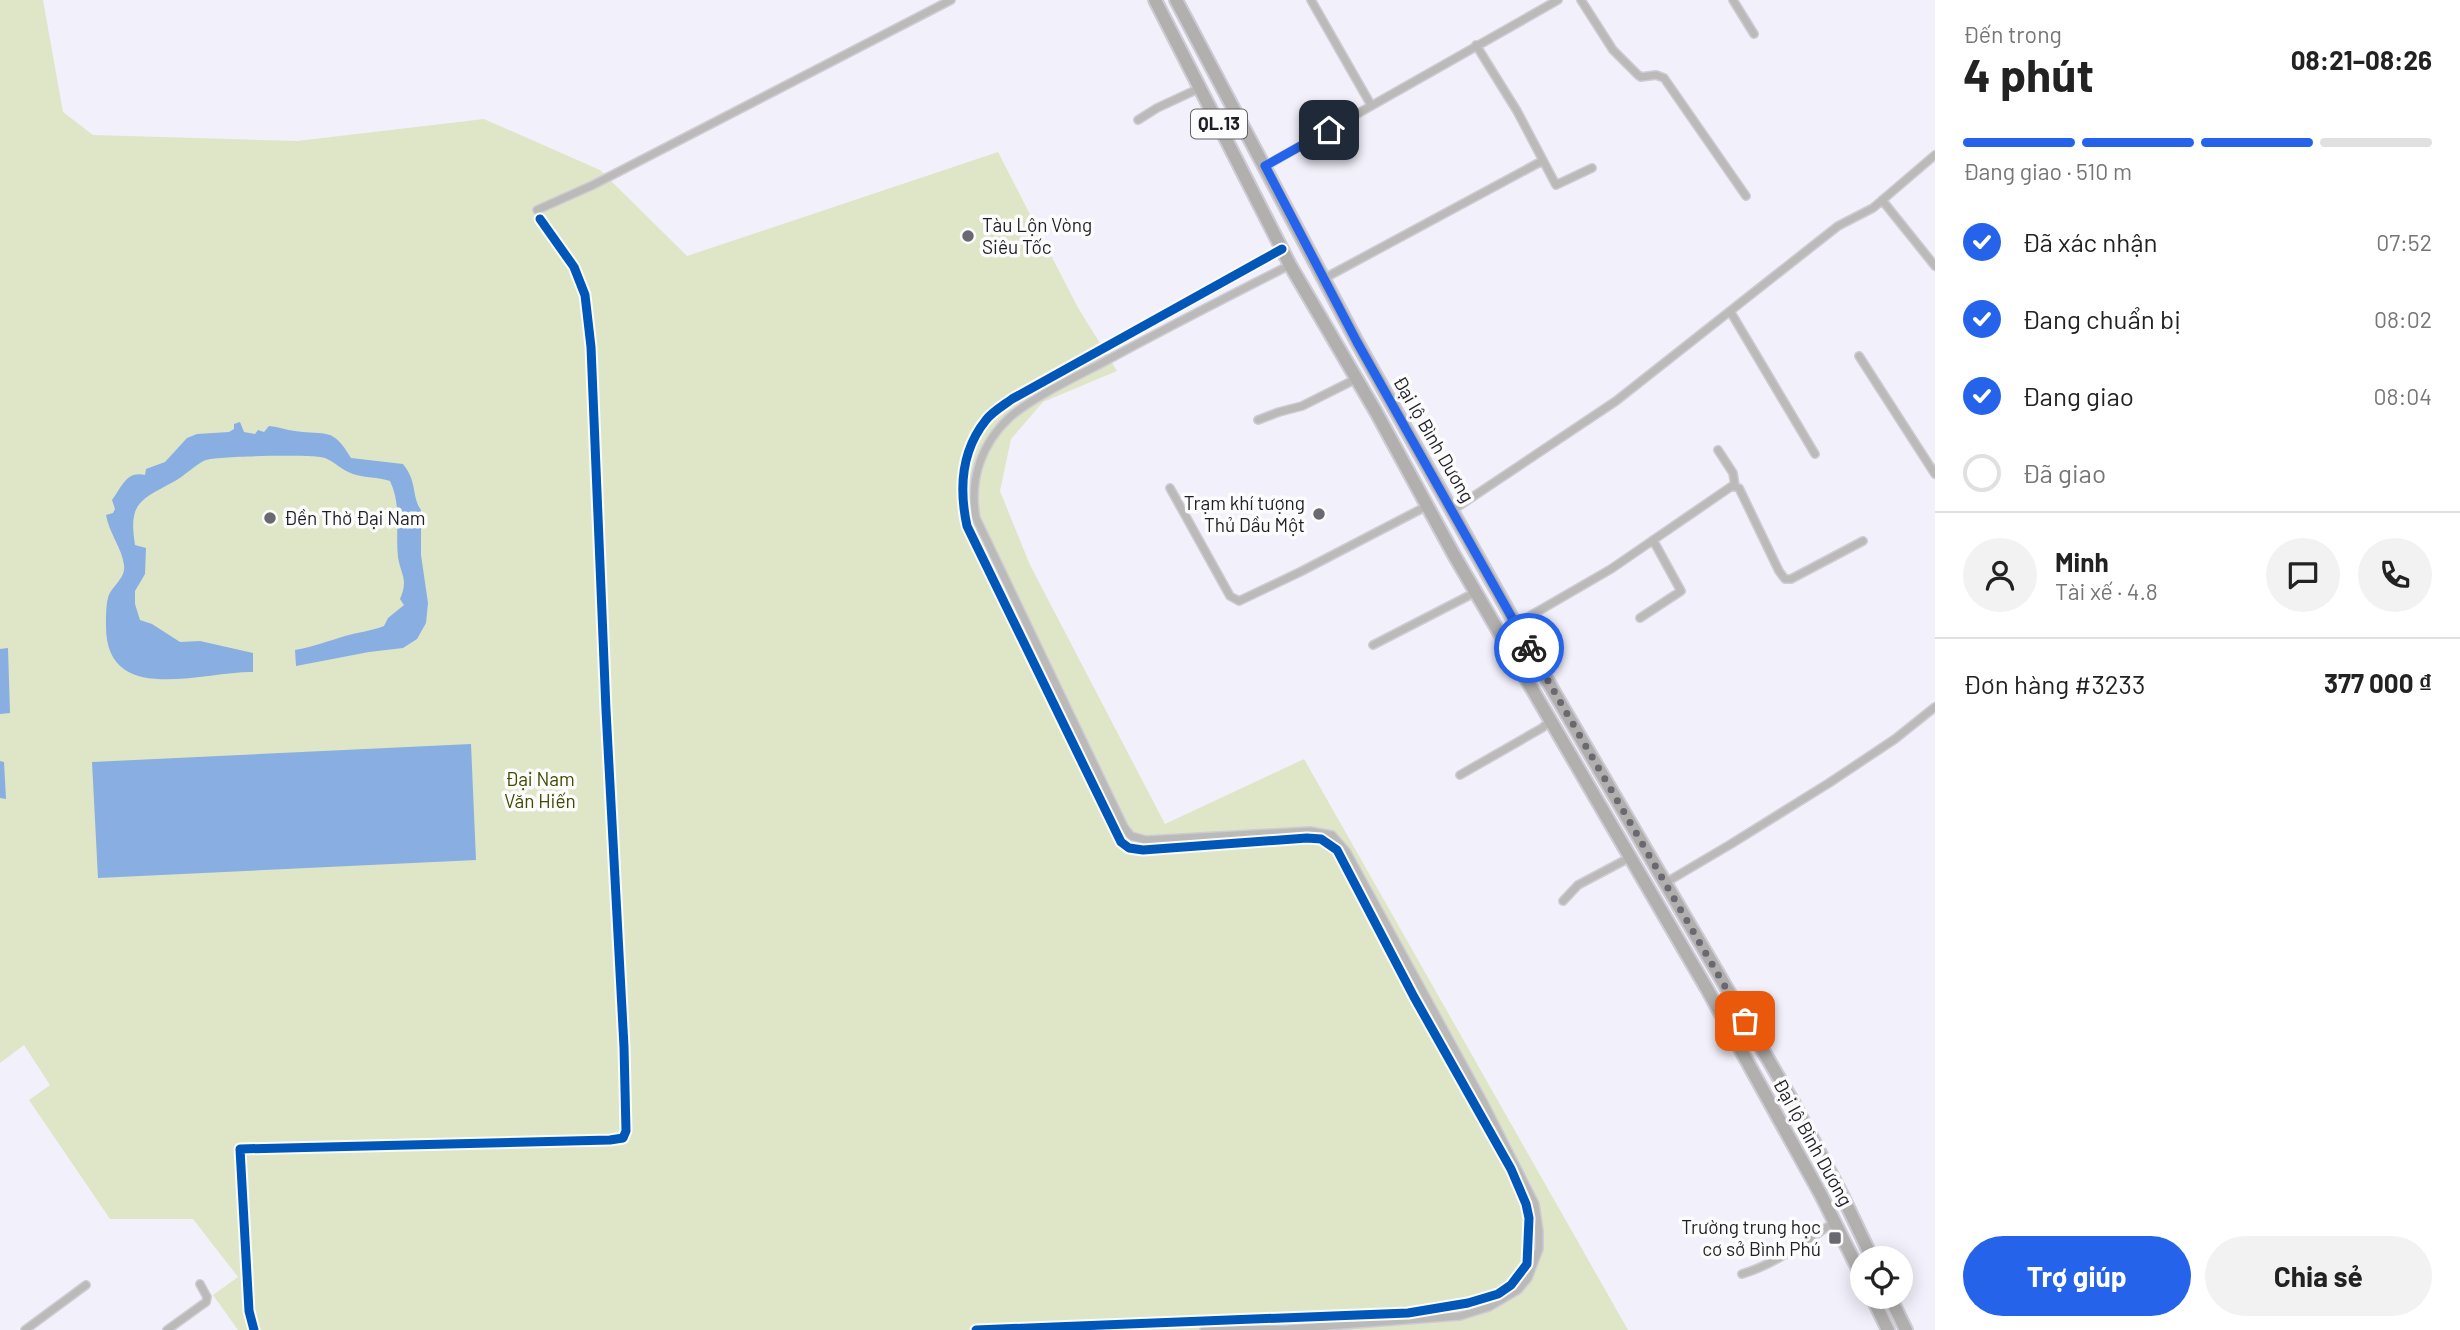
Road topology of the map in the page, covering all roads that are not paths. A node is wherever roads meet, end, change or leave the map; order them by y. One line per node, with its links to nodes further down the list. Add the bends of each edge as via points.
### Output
1 (951, 0): 19 (street)
2 (1155, 0): 10 (highway, Đại lộ Bình Dương / QL.13)
3 (1176, 0): 15 (highway, Đại lộ Bình Dương / QL.13)
4 (1311, 0): 11 (street)
5 (1558, 0): 9 (street)
6 (1581, 0): 17 (street, via 1613,50 1638,75 1664,78)
7 (1732, 0): 8 (street)
8 (1754, 34)
9 (1476, 45): 11 (street); 14 (street)
10 (1200, 88): 12 (street); 22 (highway, Đại lộ Bình Dương / QL.13)
11 (1371, 105): 15 (street)
12 (1138, 120)
13 (1935, 155): 18 (street)
14 (1542, 161): 16 (street, via 1556,185); 28 (street)
15 (1265, 166): 21 (highway, Đại lộ Bình Dương / QL.13)
16 (1592, 168)
17 (1746, 196)
18 (1882, 200): 26 (street); 29 (street, via 1838,226)
19 (537, 210)
20 (540, 219): 64 (street, via 574,267 585,295 591,347 626,1131 623,1139 610,1140 240,1149 249,1311)
21 (1302, 239): 22 (highway); 23 (highway, Đại lộ Bình Dương / QL.13)
22 (1282, 249): 24 (street); 25 (highway, Đại lộ Bình Dương / QL.13)
23 (1310, 254): 25 (highway); 28 (highway, Đại lộ Bình Dương / QL.13)
24 (1268, 257): 27 (street); 61 (street, via 1012,399 987,419 971,446 962,478 967,526 1121,842 1143,850 1307,838 1321,839 1337,850 1511,1169 1526,1205 1530,1232 1527,1264 1521,1274 1498,1294 1468,1303 1408,1313)
25 (1290, 265): 27 (street); 31 (highway, Đại lộ Bình Dương / QL.13)
26 (1935, 266)
27 (1276, 272): 67 (street, via 1083,373 1011,417 980,458 973,484 976,518 1131,836 1146,840 1310,831 1332,835 1346,851 1535,1204 1539,1249 1518,1290 1489,1307 1460,1316)
28 (1323, 279): 39 (highway, Đại lộ Bình Dương / QL.13)
29 (1730, 311): 34 (street); 39 (street, via 1616,401)
30 (1859, 356): 35 (street)
31 (1356, 379): 32 (street, via 1302,406); 38 (highway, Đại lộ Bình Dương / QL.13)
32 (1258, 421)
33 (1718, 450): 36 (street, via 1733,473)
34 (1815, 454)
35 (1935, 474)
36 (1735, 486): 40 (street); 41 (street, via 1785,579)
37 (1170, 488): 38 (street, via 1230,596 1239,601)
38 (1427, 506): 42 (highway, Đại lộ Bình Dương / QL.13)
39 (1453, 510): 44 (highway, Đại lộ Bình Dương / QL.13)
40 (1653, 540): 43 (street, via 1681,591); 44 (street)
41 (1863, 541)
42 (1476, 593): 45 (street); 47 (highway, Đại lộ Bình Dương / QL.13)
43 (1640, 618)
44 (1516, 624): 50 (highway, Đại lộ Bình Dương / QL.13)
45 (1373, 645)
46 (1935, 707): 50 (street, via 1851,768)
47 (1550, 721): 48 (street); 49 (highway, Đại lộ Bình Dương / QL.13)
48 (1460, 775)
49 (1629, 858): 51 (street, via 1578,885); 52 (highway, Đại lộ Bình Dương / QL.13)
50 (1664, 883): 53 (highway, Đại lộ Bình Dương / QL.13, via 1793,1101)
51 (1563, 901)
52 (1835, 1222): 54 (highway, Đại lộ Bình Dương / QL.13); 55 (street, via 1785,1255)
53 (1866, 1246)
54 (1850, 1253)
55 (1742, 1274)
56 (200, 1284): 63 (street, via 206,1302)
57 (86, 1285): 62 (street)
58 (1878, 1309): 68 (highway)
59 (1896, 1309): 69 (highway)
60 (1186, 1320): 61 (street); 65 (street); 66 (street)
61 (1204, 1320): 67 (street)
62 (25, 1330)
63 (167, 1330)
64 (254, 1330)
65 (976, 1330)
66 (1190, 1330)
67 (1207, 1330)
68 (1888, 1330)
69 (1906, 1330)

